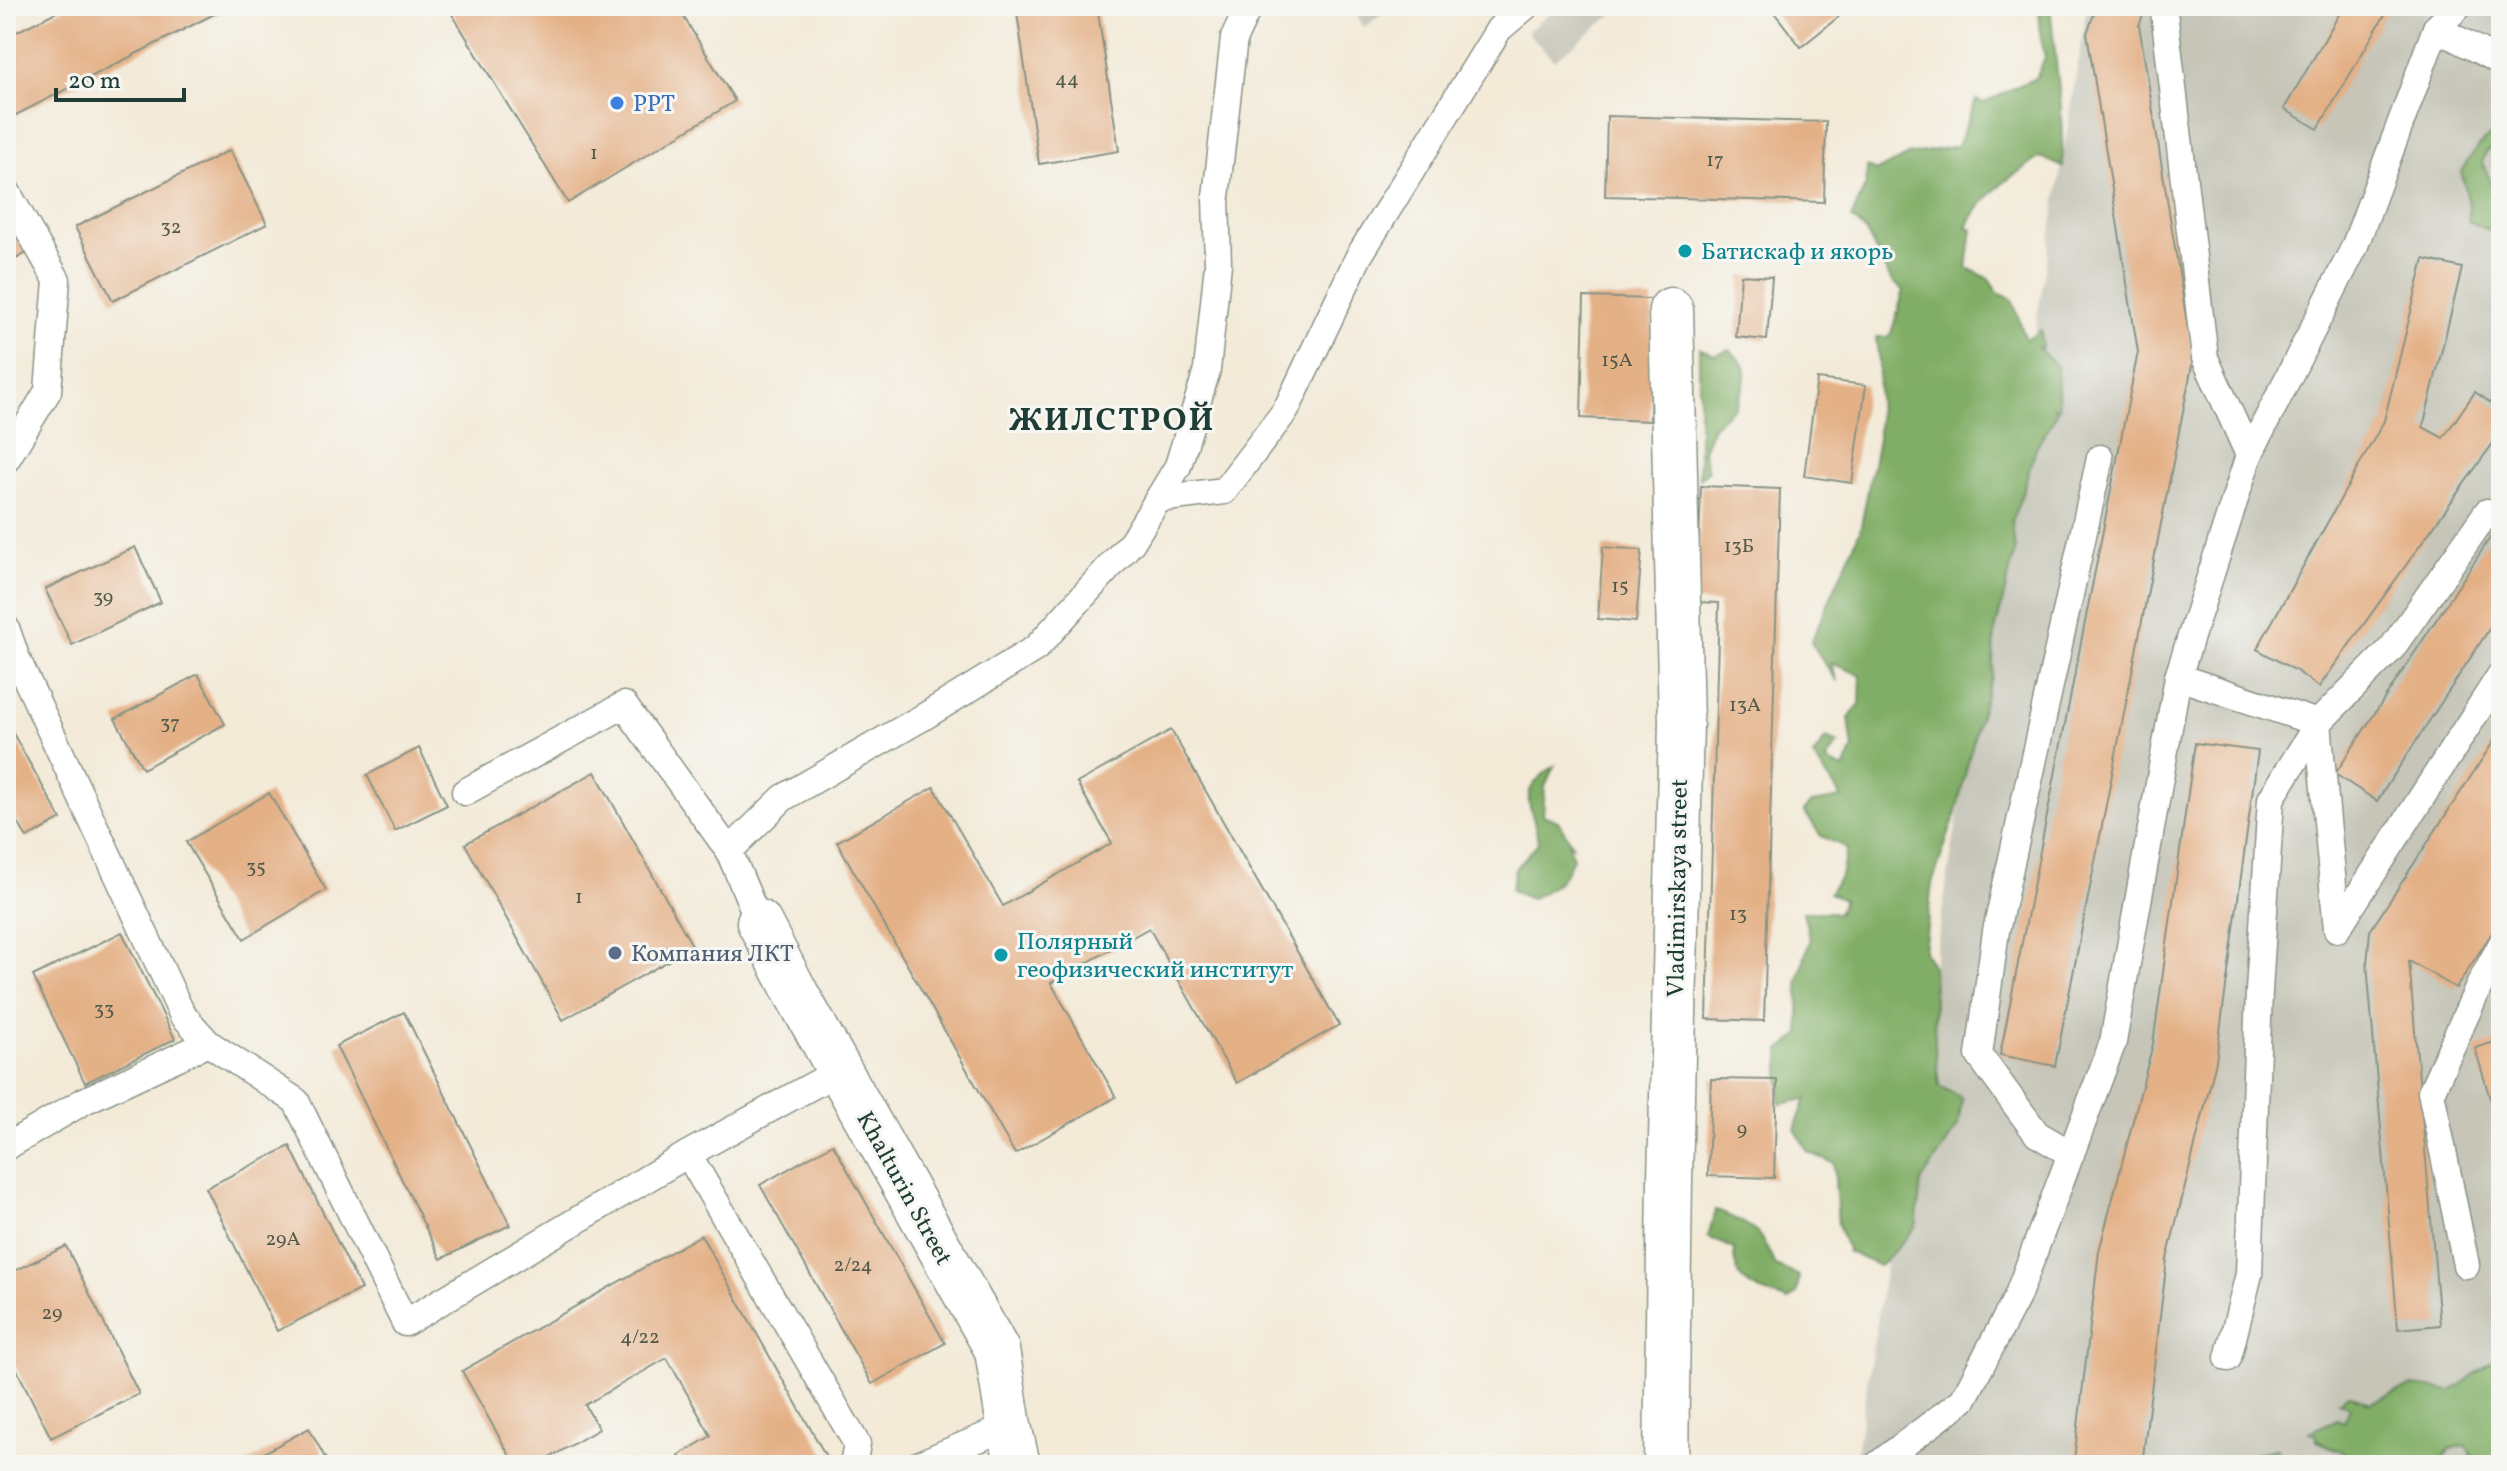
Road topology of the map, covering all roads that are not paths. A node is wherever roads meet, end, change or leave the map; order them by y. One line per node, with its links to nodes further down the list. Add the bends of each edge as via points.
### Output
1 (1249, 6): 12 (lane, via 1234,38 1216,197 1218,264 1207,370 1178,466)
2 (1526, 6): 12 (lane, via 1499,29 1359,256 1286,410 1224,491)
3 (2459, 6): 5 (lane)
4 (2164, 12): 9 (lane, via 2205,358)
5 (2436, 28): 6 (lane); 9 (lane, via 2354,248)
6 (2501, 62)
7 (6, 190): 11 (lane, via 57,280 48,391)
8 (1671, 310): 32 (street, Vladimirskaya street, via 1681,723)
9 (2249, 455): 16 (lane)
10 (2100, 458): 26 (lane, via 1996,931 1979,1055 2037,1134)
11 (6, 460)
12 (1158, 499): 19 (lane, via 1132,542 1036,648 783,798)
13 (2487, 512): 17 (lane, via 2392,648)
14 (6, 628): 22 (lane, via 182,1014)
15 (2501, 674): 17 (lane, via 2337,929)
16 (2178, 677): 17 (lane); 26 (lane, via 2113,1042)
17 (2318, 723): 28 (lane, via 2271,799 2249,1274)
18 (465, 792): 19 (lane, via 624,705)
19 (729, 851): 20 (lane)
20 (759, 922): 23 (street, Khalturin Street)
21 (2501, 945): 27 (lane, via 2431,1092)
22 (208, 1043): 24 (lane, via 84,1101); 25 (lane, via 296,1101 405,1323)
23 (839, 1071): 25 (lane); 29 (street, Khalturin Street, via 997,1350)
24 (6, 1147)
25 (688, 1154): 30 (lane, via 857,1444)
26 (2071, 1154): 33 (lane, via 2017,1297 1963,1400)
27 (2466, 1265)
28 (2228, 1358)
29 (1014, 1446): 31 (lane)
30 (853, 1465)
31 (917, 1465)
32 (1666, 1465)
33 (1877, 1465)

